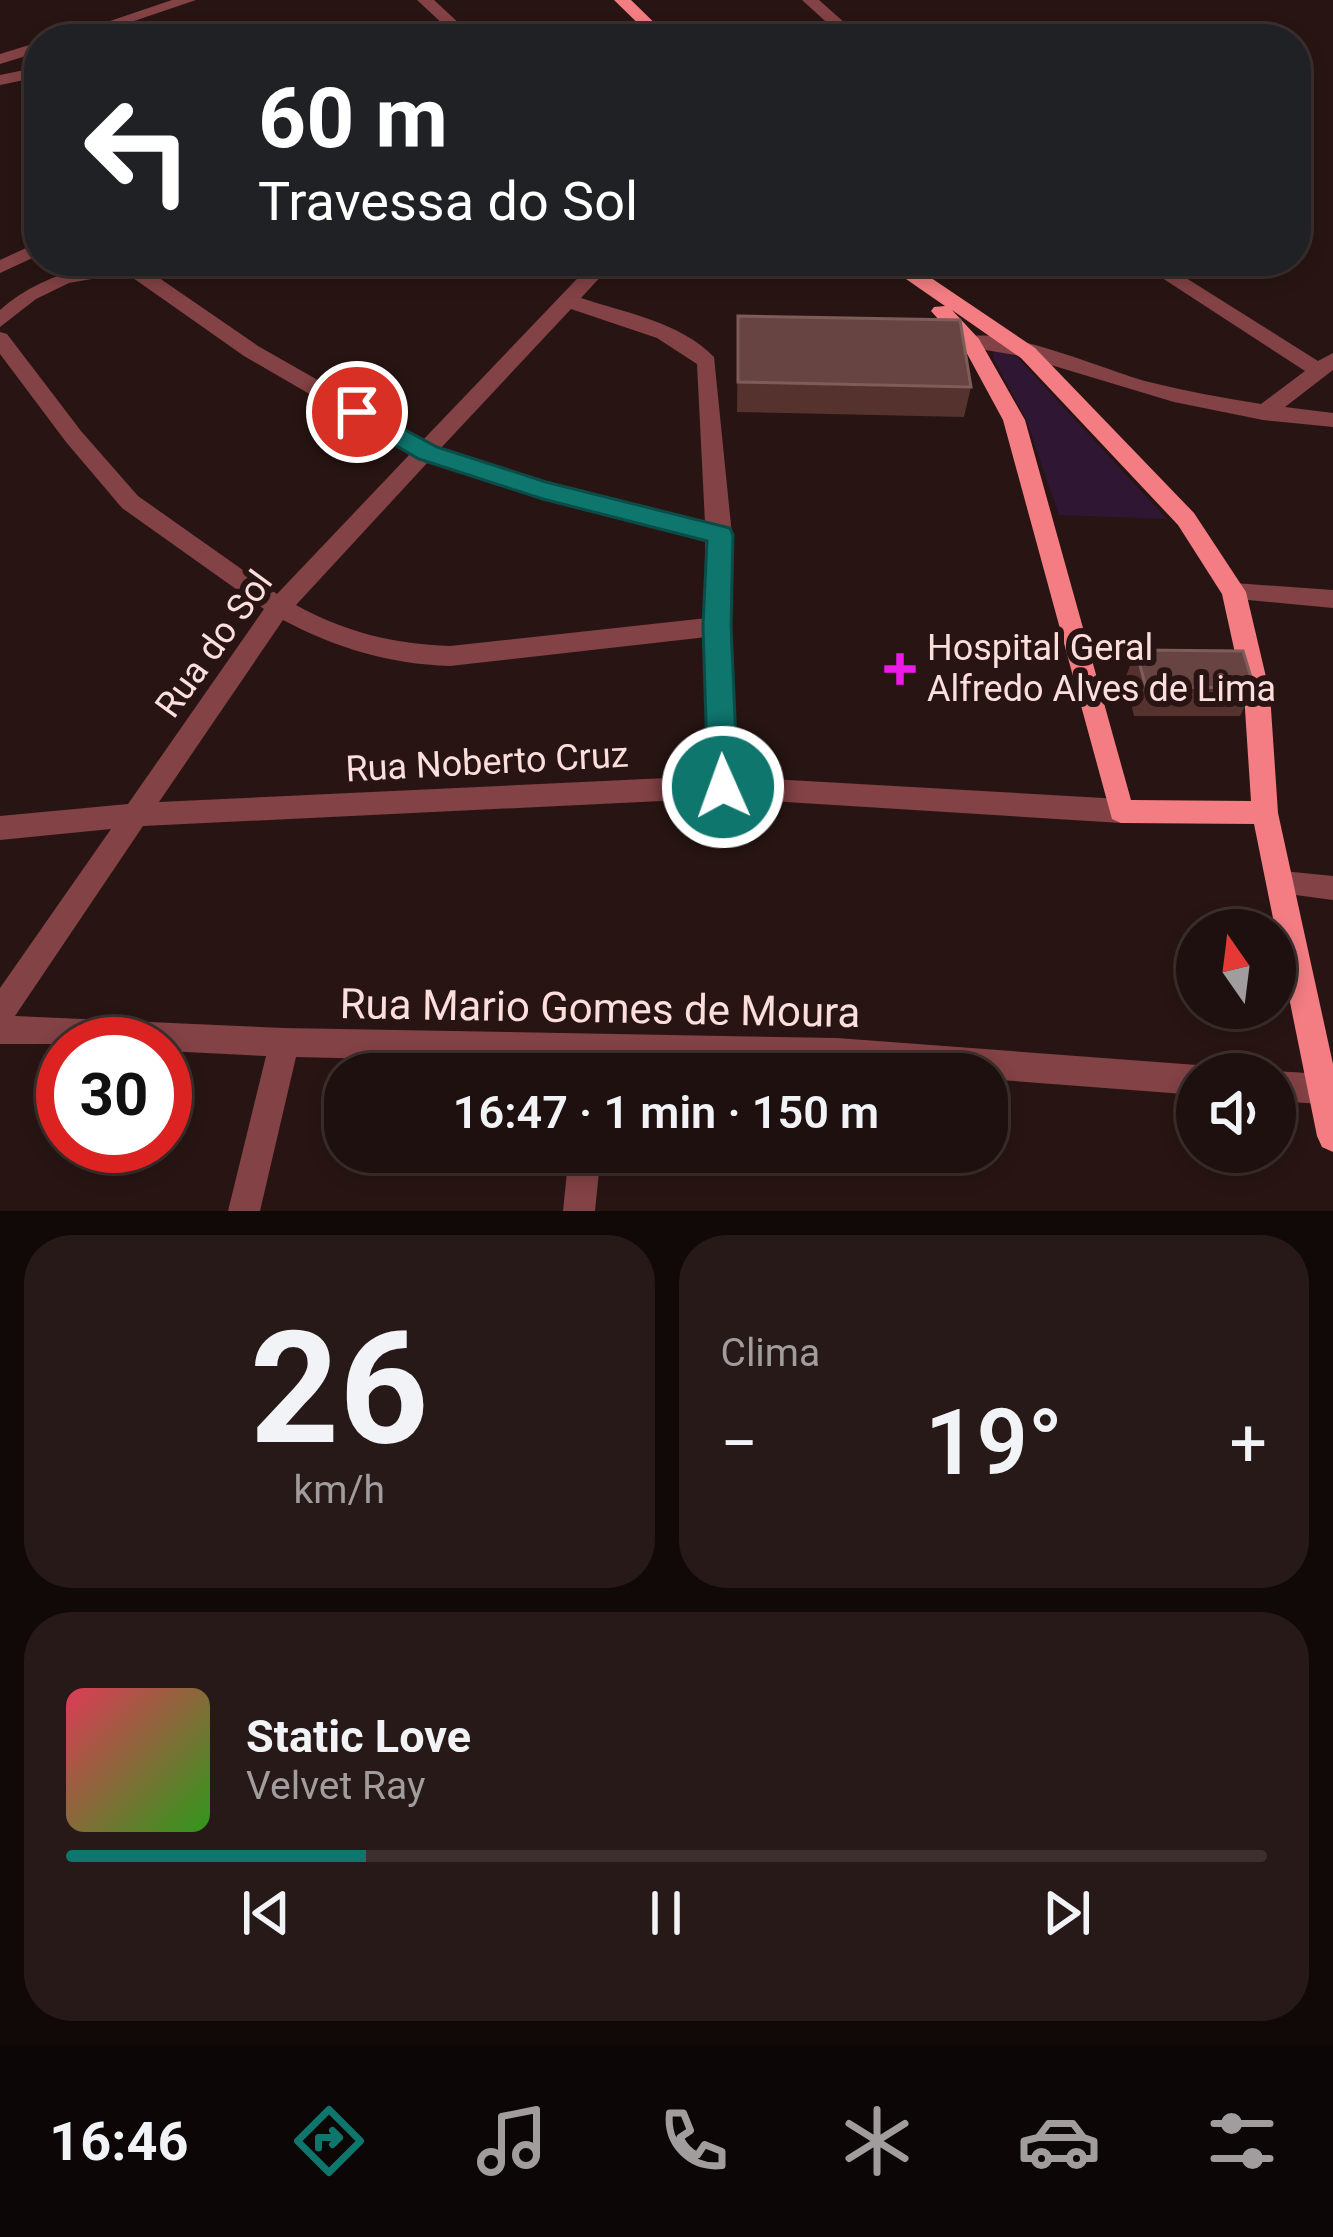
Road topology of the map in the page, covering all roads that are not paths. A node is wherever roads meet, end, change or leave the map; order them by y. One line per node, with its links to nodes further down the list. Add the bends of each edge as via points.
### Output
1 (188, 0): 5 (street)
2 (425, 0): 6 (street)
3 (622, 0): 7 (street)
4 (810, 0): 8 (street)
5 (112, 24)
6 (451, 24)
7 (647, 24)
8 (838, 24)
9 (77, 276): 16 (street, via 22,301)
10 (143, 276): 23 (street, via 251,351)
11 (592, 276): 15 (street, Rua do Sol)
12 (909, 276): 18 (street)
13 (916, 276): 19 (street)
14 (1172, 276): 20 (street)
15 (569, 301): 23 (street, Rua do Sol); 24 (street, via 705,358)
16 (0, 321)
17 (0, 339): 27 (street, via 121,493)
18 (969, 340): 19 (street); 30 (street, via 1014,420)
19 (1028, 353): 21 (street); 25 (street, via 1186,519)
20 (1326, 365): 21 (street)
21 (1263, 413): 22 (street)
22 (1333, 420)
23 (428, 453): 24 (street); 27 (street, Rua do Sol)
24 (720, 535): 28 (street)
25 (1234, 592): 26 (street); 31 (street, via 1257,694)
26 (1333, 599)
27 (277, 610): 28 (street, via 407,658); 32 (street, Rua do Sol)
28 (717, 626): 29 (street)
29 (723, 787): 30 (street, Rua Noberto Cruz); 32 (street, Rua Noberto Cruz)
30 (1121, 811): 31 (street)
31 (1265, 813): 34 (street)
32 (138, 815): 33 (street, Rua Noberto Cruz); 36 (street, Rua do Sol)
33 (0, 828)
34 (1283, 883): 35 (street); 43 (street)
35 (1333, 888)
36 (0, 1013)
37 (0, 1030): 38 (street, Rua Mario Gomes de Moura)
38 (284, 1042): 39 (street, Rua Mario Gomes de Moura); 46 (street)
39 (456, 1053)
40 (1008, 1066): 41 (street, Rua Mario Gomes de Moura)
41 (1176, 1078)
42 (1296, 1087): 43 (street)
43 (1322, 1089): 44 (street)
44 (1333, 1136)
45 (583, 1173): 47 (street)
46 (244, 1211)
47 (579, 1211)

